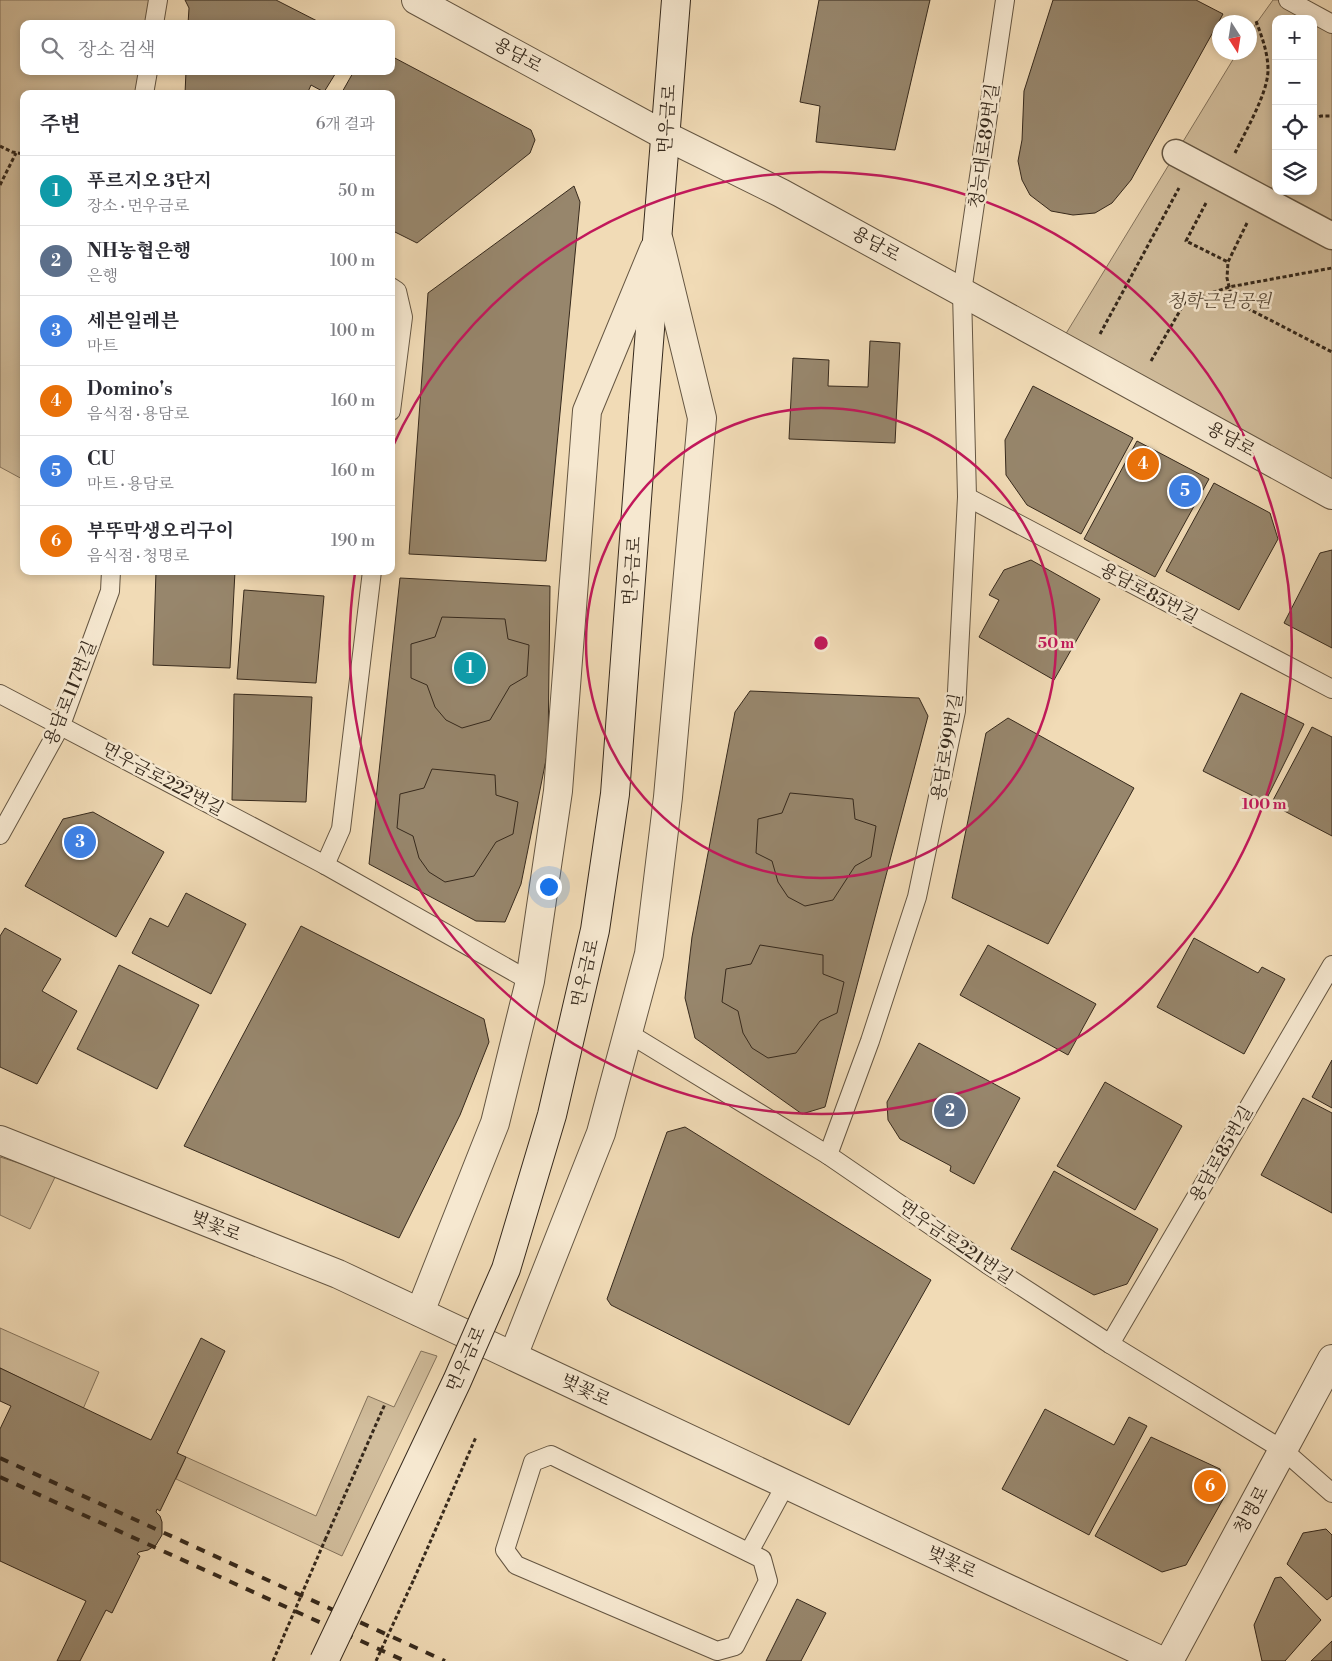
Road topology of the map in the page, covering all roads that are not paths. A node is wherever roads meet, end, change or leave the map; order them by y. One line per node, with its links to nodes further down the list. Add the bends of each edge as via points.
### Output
1 (158, 0): 6 (lane)
2 (416, 0): 10 (street, 용담로)
3 (676, 0): 10 (street, 먼우금로)
4 (1005, 0): 15 (lane, 청능대로89번길)
5 (1288, 0): 7 (lane)
6 (155, 20)
7 (1332, 24)
8 (147, 75): 9 (lane)
9 (145, 90)
10 (666, 136): 13 (street, 먼우금로); 15 (street, 용담로, via 781,193)
11 (1176, 153): 12 (street)
12 (1332, 236)
13 (658, 238): 27 (street, 먼우금로, via 588,411 558,791); 28 (street, 먼우금로, via 702,418 659,876 649,954); 39 (street, 먼우금로, bridge, via 616,794 595,930 552,1115 506,1269 457,1381)
14 (395, 290): 16 (lane, via 402,317)
15 (962, 292): 17 (street, 용담로); 18 (lane, 용담로99번길)
16 (395, 377)
17 (1332, 495)
18 (967, 497): 21 (lane, 용담로85번길); 30 (lane, 용담로99번길, via 956,710 918,897)
19 (111, 575): 23 (lane, 용담로117번길, via 110,591)
20 (372, 575): 25 (lane, via 341,829)
21 (1332, 689)
22 (0, 694): 23 (lane, 먼우금로222번길)
23 (60, 725): 24 (lane, 용담로117번길); 25 (lane, 먼우금로222번길)
24 (0, 835)
25 (325, 864): 27 (lane, 먼우금로222번길)
26 (1332, 965): 32 (lane, 용담로85번길)
27 (530, 981): 31 (street, 먼우금로, via 495,1123)
28 (628, 1033): 30 (lane, 먼우금로221번길); 33 (street, 먼우금로, via 602,1133)
29 (0, 1140): 31 (street, 벚꽃로, via 338,1274)
30 (828, 1156): 32 (lane, 먼우금로221번길)
31 (420, 1312): 33 (street, 벚꽃로)
32 (1110, 1344): 35 (lane, 먼우금로221번길)
33 (513, 1356): 36 (street, 벚꽃로)
34 (1332, 1359): 35 (street, 청명로)
35 (1283, 1450): 37 (lane, 먼우금로221번길); 41 (street, 청명로)
36 (786, 1484): 38 (lane); 40 (street, 벚꽃로)
37 (1332, 1493)
38 (749, 1552): 38 (lane, via 762,1559 768,1581 735,1646 717,1652 516,1566 505,1550 533,1462 551,1455)
39 (324, 1661)
40 (1162, 1661)
41 (1169, 1661)

